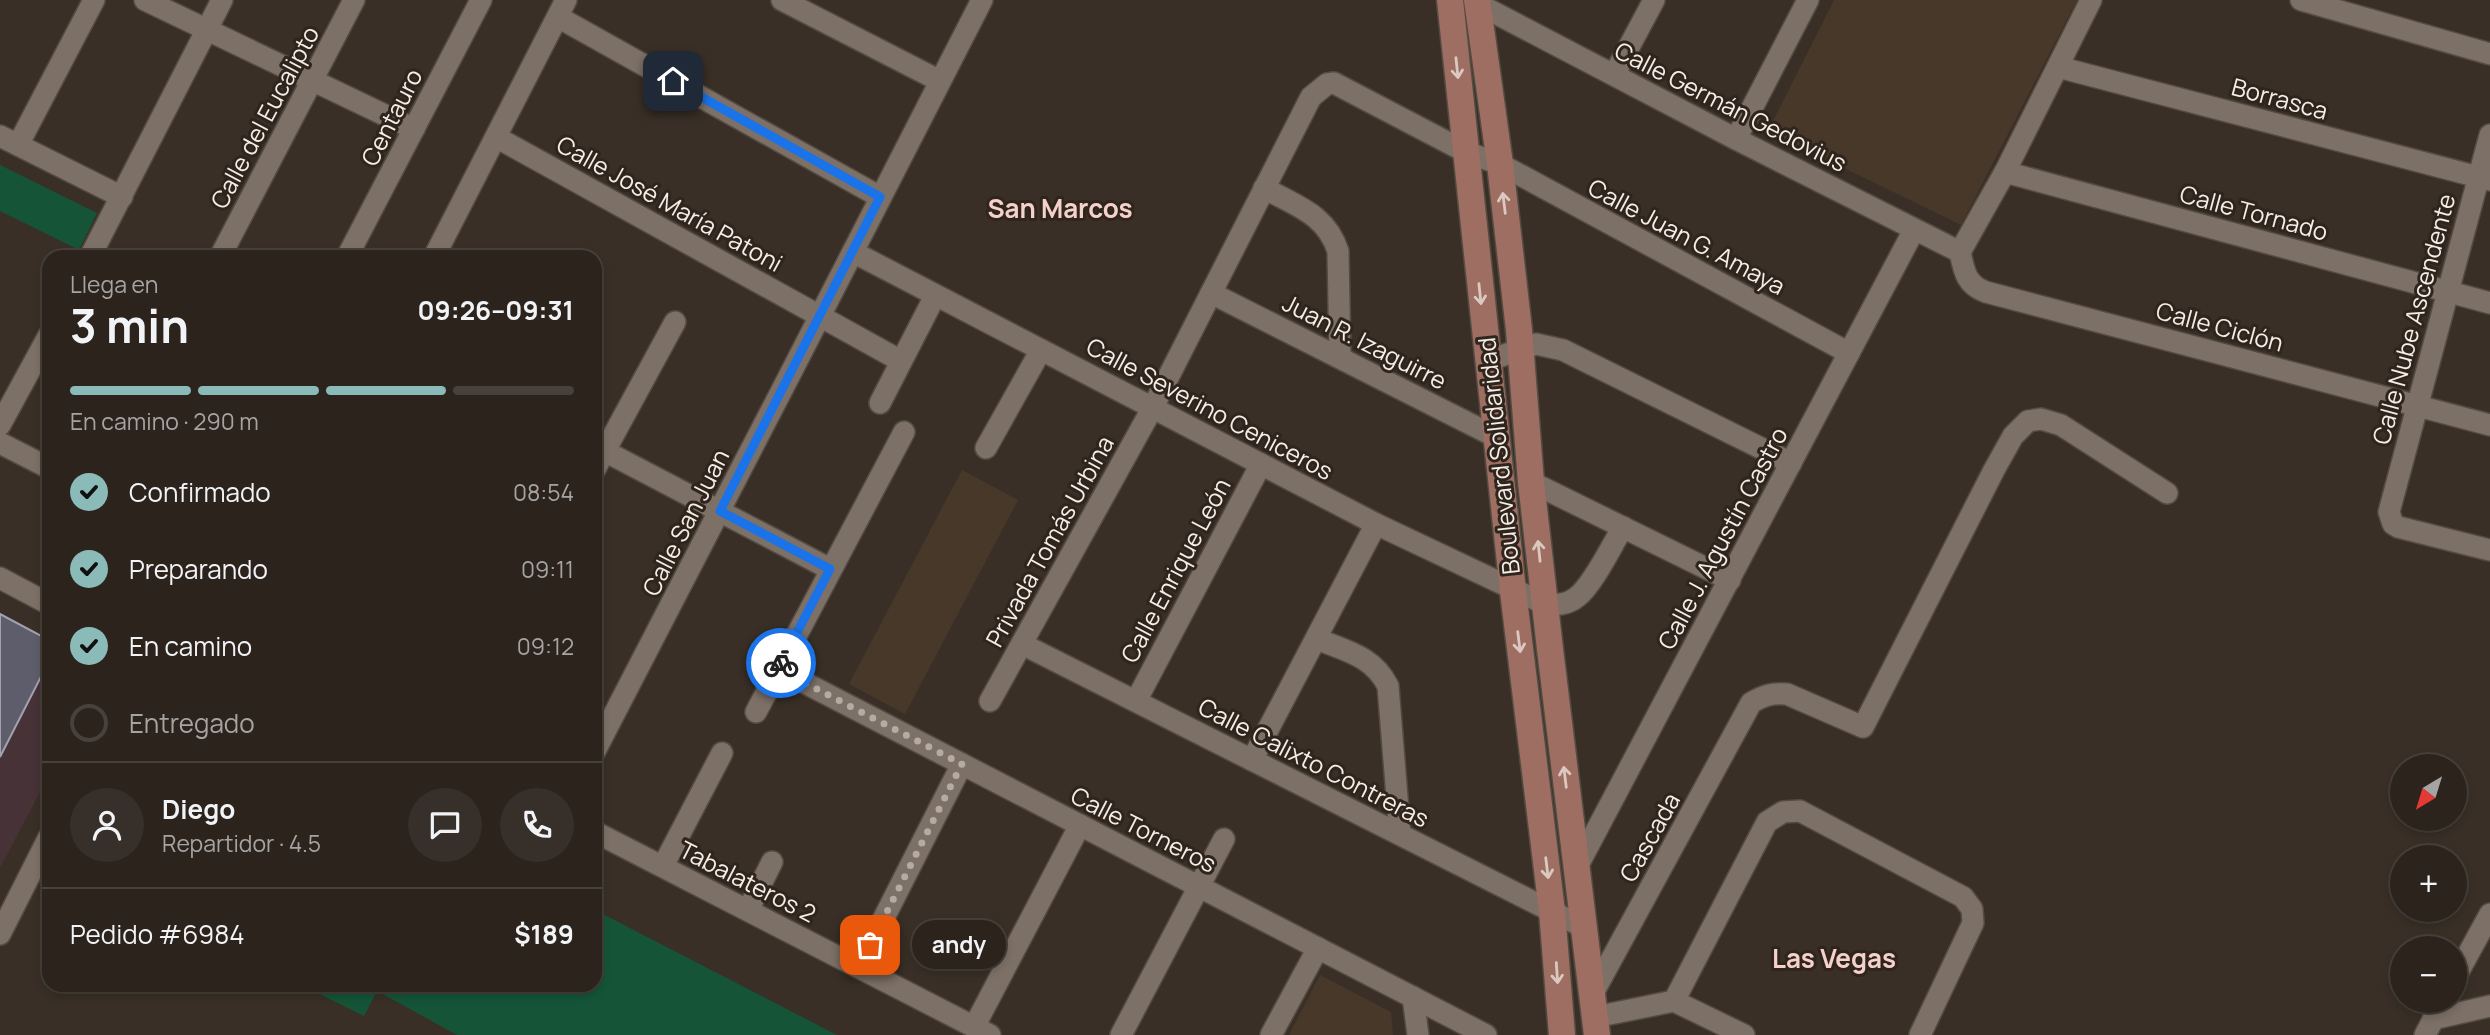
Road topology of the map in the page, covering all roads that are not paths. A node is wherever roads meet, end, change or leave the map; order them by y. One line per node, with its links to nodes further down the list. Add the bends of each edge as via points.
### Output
1 (94, 0): 26 (street)
2 (145, 0): 16 (street)
3 (222, 0): 16 (street)
4 (354, 0): 20 (street, Calle del Eucalipto)
5 (481, 0): 22 (street, Centauro)
6 (782, 0): 21 (street)
7 (982, 0): 21 (street, Calle San Juan)
8 (1450, 0): 27 (main road, Boulevard Solidaridad, one-way to 27)
9 (1654, 0): 19 (street)
10 (1808, 0): 25 (street)
11 (2091, 0): 18 (street)
12 (2301, 0): 17 (street)
13 (1477, 2): 15 (street, Calle Germán Gedovius); 28 (main road, Boulevard Solidaridad)
14 (562, 8): 24 (street); 33 (street)
15 (1512, 9): 19 (street, Calle Germán Gedovius)
16 (206, 29): 20 (street); 32 (street)
17 (2490, 54)
18 (2057, 67): 29 (street); 30 (street, Borrasca)
19 (1614, 75): 25 (street, Calle Germán Gedovius)
20 (313, 80): 22 (street); 36 (street, Calle del Eucalipto)
21 (940, 81): 33 (street, Calle San Juan)
22 (414, 129): 37 (street, Centauro)
23 (2490, 135): 30 (street, Calle Nube Ascendente)
24 (496, 137): 38 (street); 45 (street, Calle José María Patoni)
25 (1736, 139): 34 (street, Calle Germán Gedovius)
26 (9, 141): 32 (street)
27 (1466, 152): 28 (street, Calle Juan G. Amaya); 31 (street, Calle Juan G. Amaya, via 1334,83 1311,97); 53 (main road, Boulevard Solidaridad, one-way to 53)
28 (1500, 164): 48 (main road, Boulevard Solidaridad, one-way to 28); 50 (street, Calle Juan G. Amaya)
29 (2004, 172): 40 (street); 41 (street, Calle Tornado)
30 (2485, 178): 41 (street, Calle Nube Ascendente)
31 (1264, 188): 42 (street, Privada Tomás Urbina); 51 (street, via 1321,220 1332,234 1338,251)
32 (122, 197): 35 (street)
33 (880, 197): 39 (street, Calle San Juan)
34 (1914, 230): 40 (street, Calle Germán Gedovius); 50 (street, Calle J. Agustín Castro)
35 (94, 250)
36 (224, 250)
37 (351, 250)
38 (438, 250)
39 (853, 251): 43 (street, Calle Severino Ceniceros); 45 (street, Calle San Juan)
40 (1960, 252): 55 (street, Calle Ciclón, via 1964,274 1977,289)
41 (2447, 292): 44 (street, Calle Tornado); 55 (street, Calle Nube Ascendente)
42 (1211, 293): 51 (street, Juan R. Izaguirre); 56 (street, Privada Tomás Urbina)
43 (935, 296): 49 (street, Calle Severino Ceniceros); 52 (street)
44 (2490, 303)
45 (818, 315): 52 (street, Calle José María Patoni); 70 (street, Calle San Juan)
46 (675, 322): 62 (street)
47 (42, 348): 57 (street)
48 (1520, 349): 53 (street); 65 (street, via 1536,344 1563,351); 68 (main road, Boulevard Solidaridad)
49 (1041, 350): 56 (street, Calle Severino Ceniceros); 63 (street)
50 (1849, 353): 65 (street, Calle J. Agustín Castro)
51 (1340, 357): 60 (street, Juan R. Izaguirre)
52 (901, 361): 54 (street)
53 (1487, 361): 60 (main road, Boulevard Solidaridad)
54 (880, 403)
55 (2416, 405): 58 (street, Calle Ciclón); 73 (street, Calle Nube Ascendente, via 2390,517 2398,527)
56 (1153, 407): 67 (street, Calle Severino Ceniceros); 81 (street, Privada Tomás Urbina)
57 (0, 425)
58 (2490, 425)
59 (904, 432): 74 (street)
60 (1496, 437): 77 (main road, Boulevard Solidaridad)
61 (0, 443): 66 (street)
62 (602, 448)
63 (986, 448)
64 (602, 457): 70 (street)
65 (1791, 463): 76 (street, Calle J. Agustín Castro)
66 (42, 464)
67 (1261, 464): 71 (street, Calle Severino Ceniceros); 84 (street, Calle Enrique León)
68 (1531, 482): 72 (street); 79 (main road, Boulevard Solidaridad, one-way to 68)
69 (2167, 493): 110 (street, Cascada, via 2061,425 2041,419 2028,421 2013,436 1994,470 1863,727 1787,694 1763,695 1751,703)
70 (720, 511): 74 (street); 86 (street, Calle San Juan)
71 (1376, 524): 77 (street, Calle Severino Ceniceros); 80 (street)
72 (1623, 527): 76 (street); 79 (street, via 1576,598 1561,605)
73 (2490, 550)
74 (830, 569): 82 (street)
75 (0, 578): 78 (street)
76 (1730, 580): 97 (street, Calle J. Agustín Castro)
77 (1513, 591): 79 (street, Calle Severino Ceniceros); 100 (main road, Boulevard Solidaridad, one-way to 100)
78 (42, 596)
79 (1545, 604): 97 (main road, Boulevard Solidaridad, one-way to 79)
80 (1317, 639): 88 (street); 91 (street, via 1370,662 1388,686)
81 (1022, 643): 83 (street, Privada Tomás Urbina); 84 (street, Calle Calixto Contreras)
82 (778, 669): 85 (street); 89 (street, Calle Torneros)
83 (990, 701)
84 (1136, 701): 88 (street, Calle Calixto Contreras)
85 (756, 712)
86 (602, 738)
87 (722, 753): 96 (street)
88 (1252, 760): 91 (street, Calle Calixto Contreras)
89 (962, 764): 90 (street, Calle Torneros); 106 (street)
90 (1080, 825): 98 (street, Calle Torneros); 112 (street)
91 (1400, 834): 100 (street, Calle Calixto Contreras)
92 (602, 836): 96 (street, Tabalateros 2)
93 (1224, 839): 98 (street)
94 (42, 850): 103 (street)
95 (772, 862): 99 (street)
96 (663, 866): 99 (street, Tabalateros 2)
97 (1576, 869): 102 (main road, Boulevard Solidaridad)
98 (1200, 887): 104 (street, Calle Torneros); 113 (street)
99 (748, 910): 106 (street, Tabalateros 2)
100 (1552, 911): 102 (street, Calle Calixto Contreras); 117 (main road, Boulevard Solidaridad, one-way to 117)
101 (2490, 914): 105 (street)
102 (1583, 927): 110 (main road, Boulevard Solidaridad)
103 (0, 934)
104 (1318, 947): 107 (street, Calle Torneros); 114 (street)
105 (2467, 956)
106 (859, 967): 112 (street, Tabalateros 2)
107 (1413, 997): 115 (street); 116 (street, Calle Torneros)
108 (1674, 1001): 110 (street); 118 (street); 119 (street, via 1767,822 1783,812 1800,811 1963,897 1972,909 1973,923)
109 (2490, 1006): 111 (street)
110 (1595, 1016)
111 (2434, 1018)
112 (982, 1031)
113 (1121, 1035)
114 (1271, 1035)
115 (1418, 1035)
116 (1486, 1035)
117 (1562, 1035)
118 (1744, 1035)
119 (1920, 1035)

